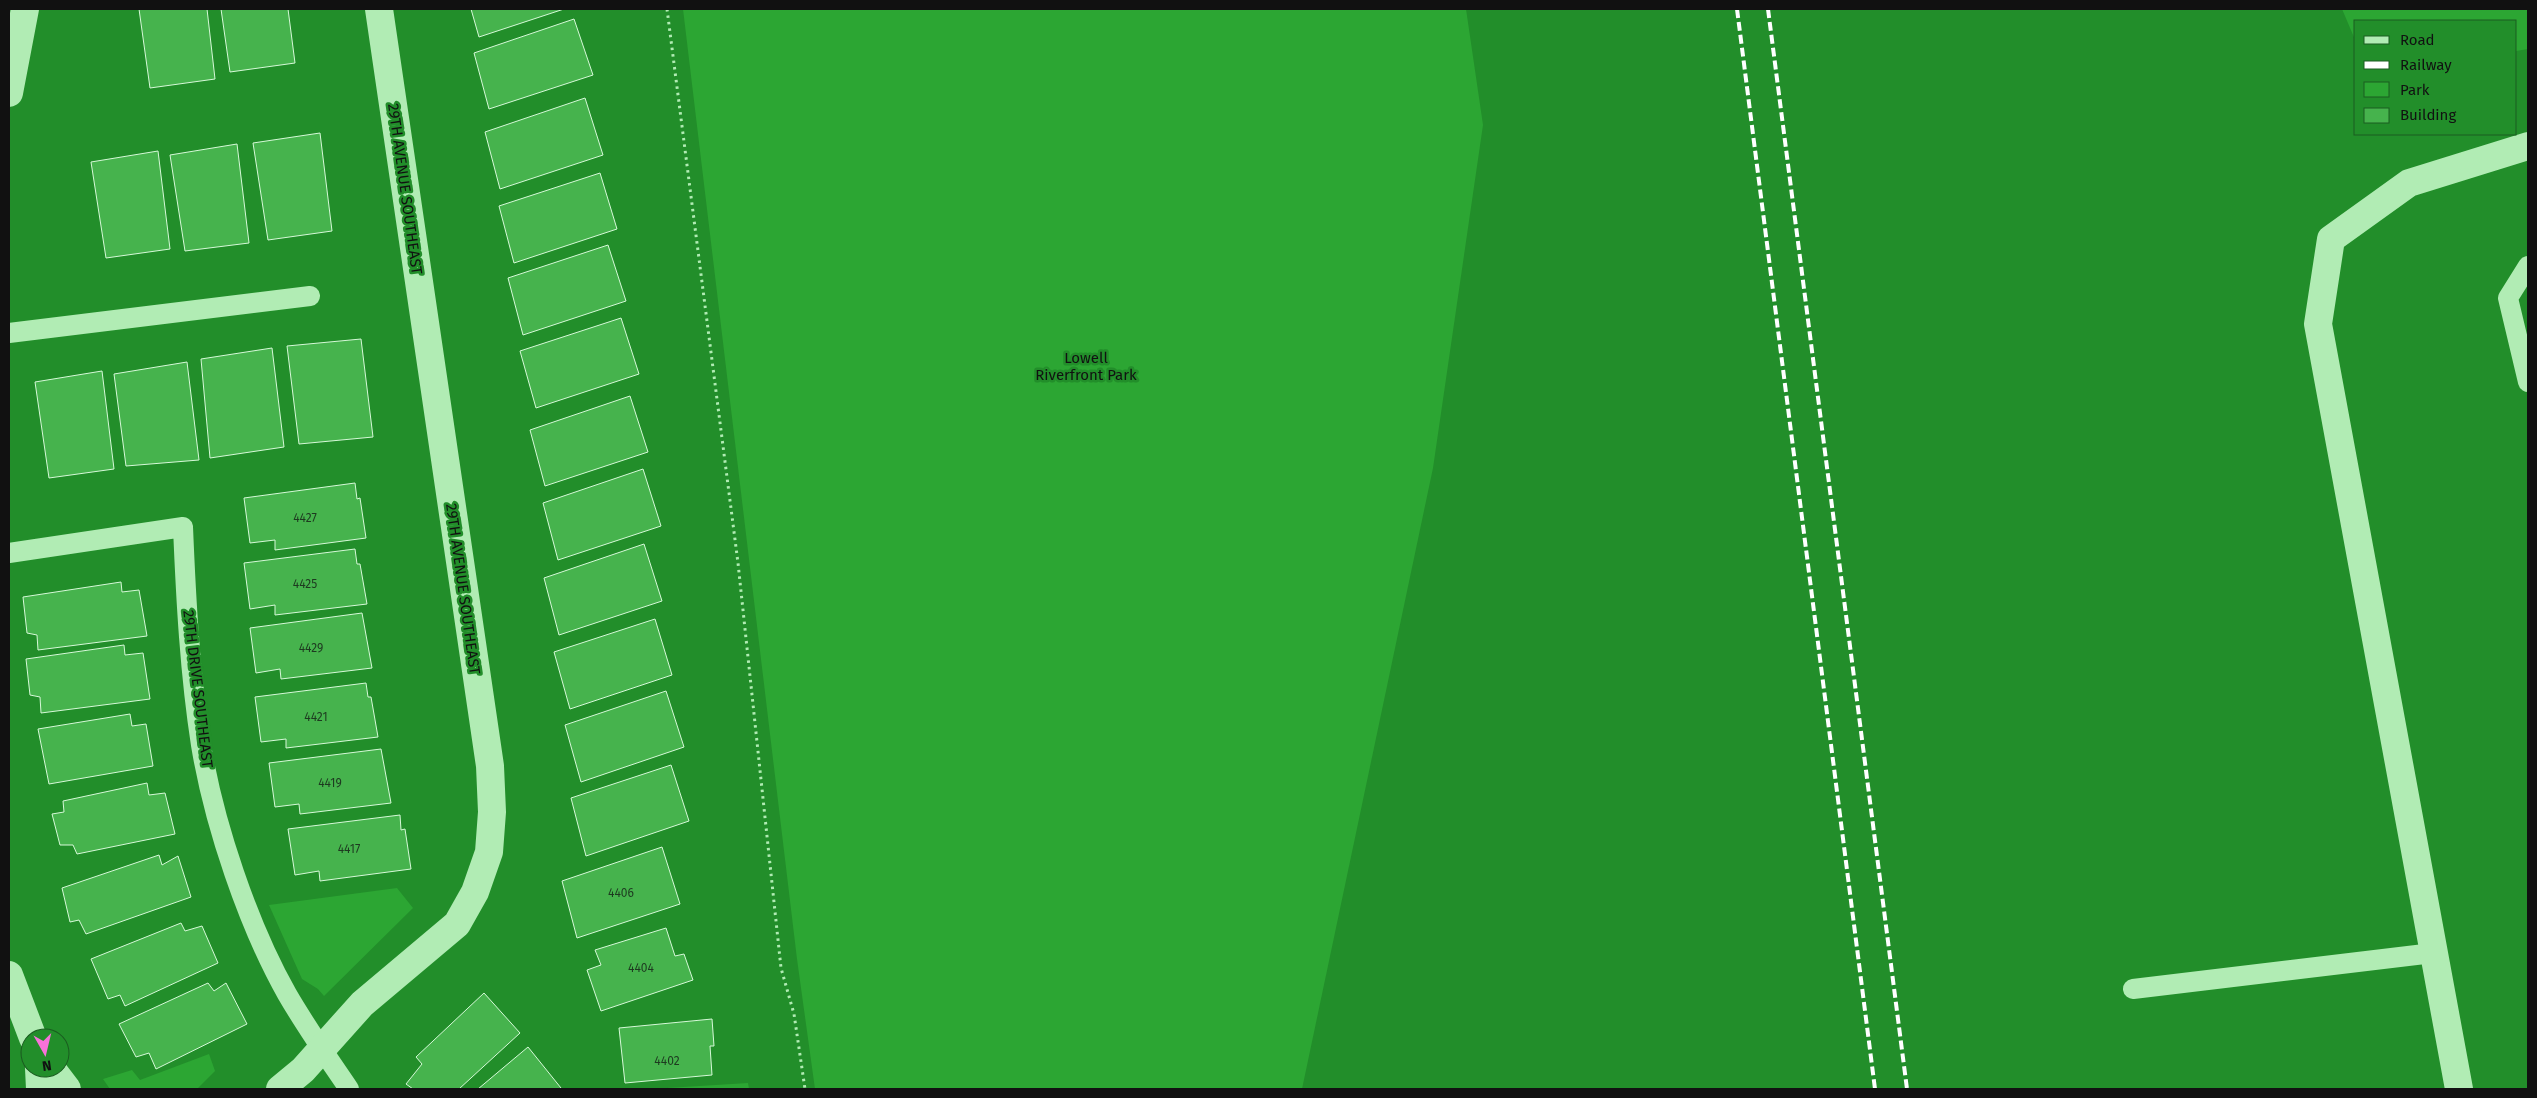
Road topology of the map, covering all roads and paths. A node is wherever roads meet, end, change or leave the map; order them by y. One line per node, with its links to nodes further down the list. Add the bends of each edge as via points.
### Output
1 (25, 9): 4 (street)
2 (379, 9): 15 (street, 29TH AVENUE SOUTHEAST, via 490,766 492,812 489,852 475,892 457,924 362,1004)
3 (667, 9): 20 (path, via 738,562 781,968 794,1014)
4 (10, 82)
5 (2528, 146): 11 (street, via 2409,183 2331,239 2318,324)
6 (2528, 266): 9 (lane, via 2508,298)
7 (310, 296): 8 (lane)
8 (9, 333)
9 (2528, 382)
10 (9, 553): 15 (lane, 29TH DRIVE SOUTHEAST, via 183,527 185,592 201,746 224,838 247,908 283,985)
11 (2433, 953): 13 (lane); 21 (street)
12 (9, 975): 14 (street)
13 (2133, 989)
14 (29, 1028)
15 (322, 1048): 18 (street, 29TH AVENUE SOUTHEAST); 19 (lane, 29TH DRIVE SOUTHEAST)
16 (59, 1078): 17 (street)
17 (67, 1089)
18 (280, 1089)
19 (349, 1089)
20 (805, 1089)
21 (2459, 1089)

